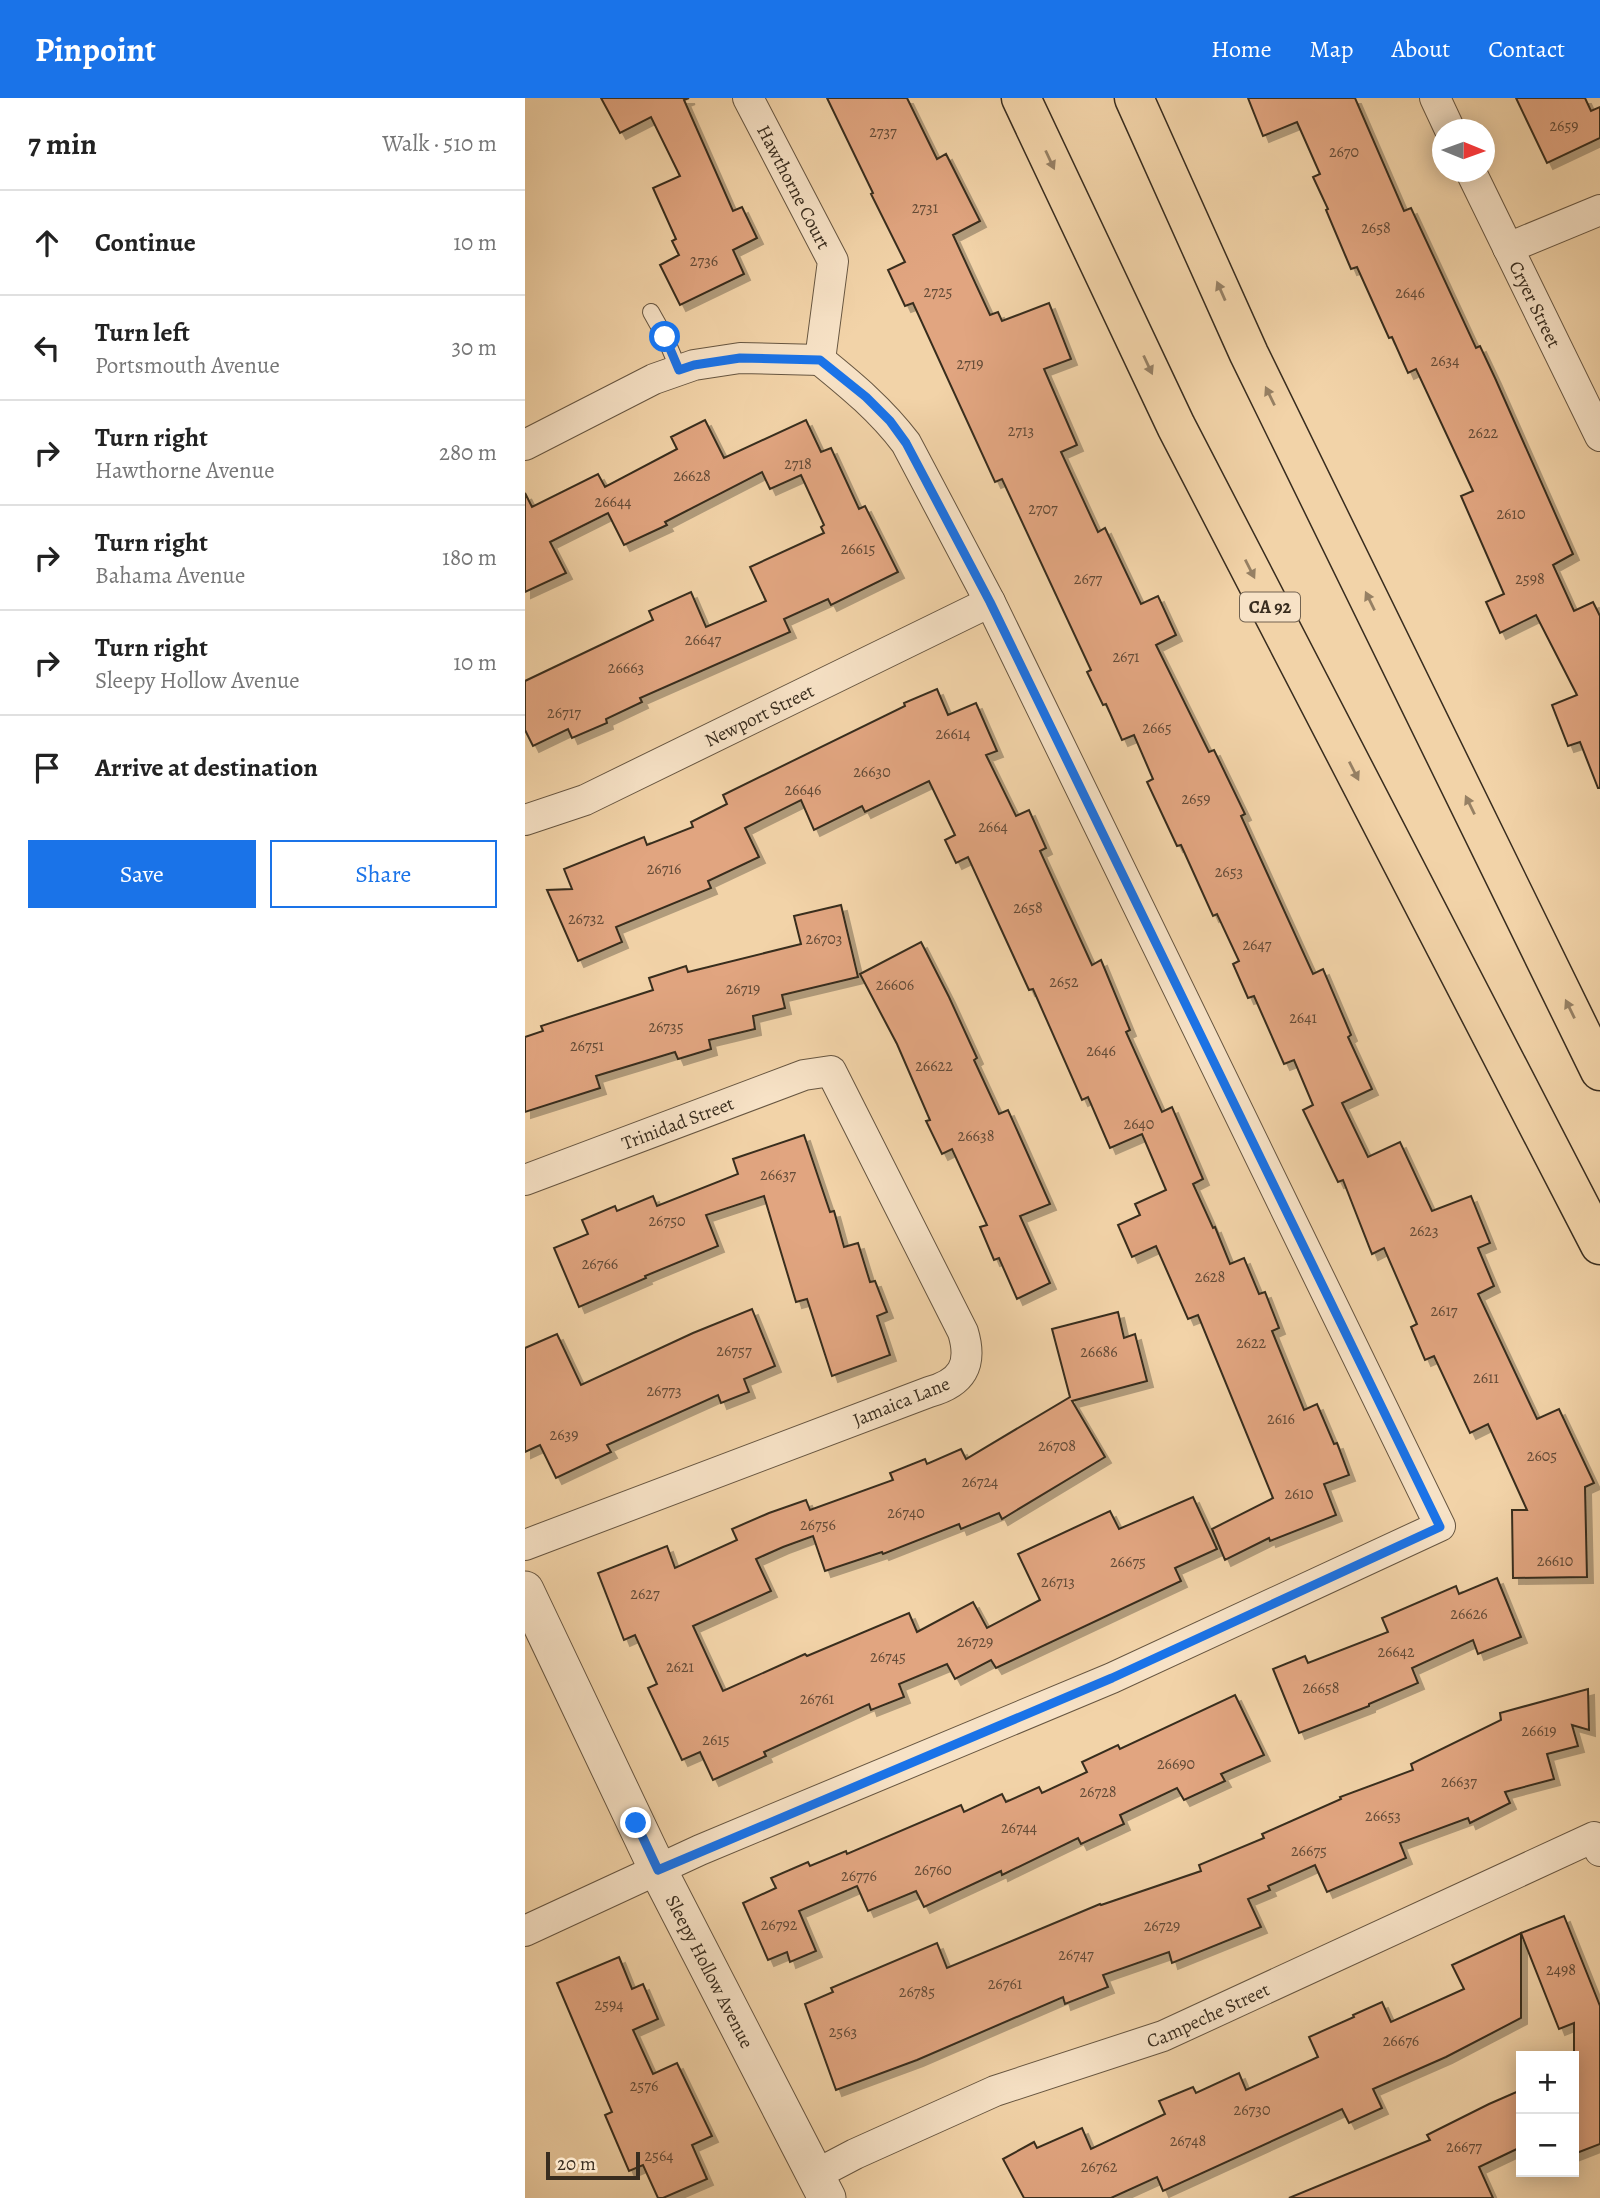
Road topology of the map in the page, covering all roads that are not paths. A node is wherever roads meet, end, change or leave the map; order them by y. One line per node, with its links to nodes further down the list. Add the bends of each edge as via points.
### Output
1 (748, 98): 10 (street, Hawthorne Court, via 833,261)
2 (1021, 98): 18 (highway, CA 92, one-way to 18, via 1176,426)
3 (1134, 98): 17 (highway, one-way to 3, via 1249,354)
4 (1434, 98): 5 (street)
5 (1444, 119)
6 (1476, 182): 8 (street, Cryer Street)
7 (1600, 210): 8 (street)
8 (1508, 247): 12 (street, Cryer Street)
9 (651, 313): 11 (lane)
10 (820, 360): 11 (street, via 740,358); 14 (street, via 866,397 906,443)
11 (679, 370): 13 (street)
12 (1600, 436)
13 (525, 444)
14 (990, 602): 15 (street, Newport Street, via 585,800); 25 (street, via 1440,1527 1112,1678)
15 (525, 820)
16 (831, 1071): 19 (street, Trinidad Street, via 804,1076); 22 (street, Jamaica Lane, via 963,1332 968,1349 958,1378 946,1387)
17 (1600, 1071)
18 (1530, 1110): 20 (highway, CA 92); 21 (highway)
19 (525, 1180)
20 (1600, 1245)
21 (1600, 1273)
22 (525, 1545)
23 (525, 1590): 25 (street, Sleepy Hollow Avenue)
24 (1597, 1844): 27 (street, Campeche Street, via 1163,2036 995,2091 855,2154)
25 (658, 1870): 26 (street); 27 (street, Sleepy Hollow Avenue)
26 (525, 1931)
27 (821, 2187)

